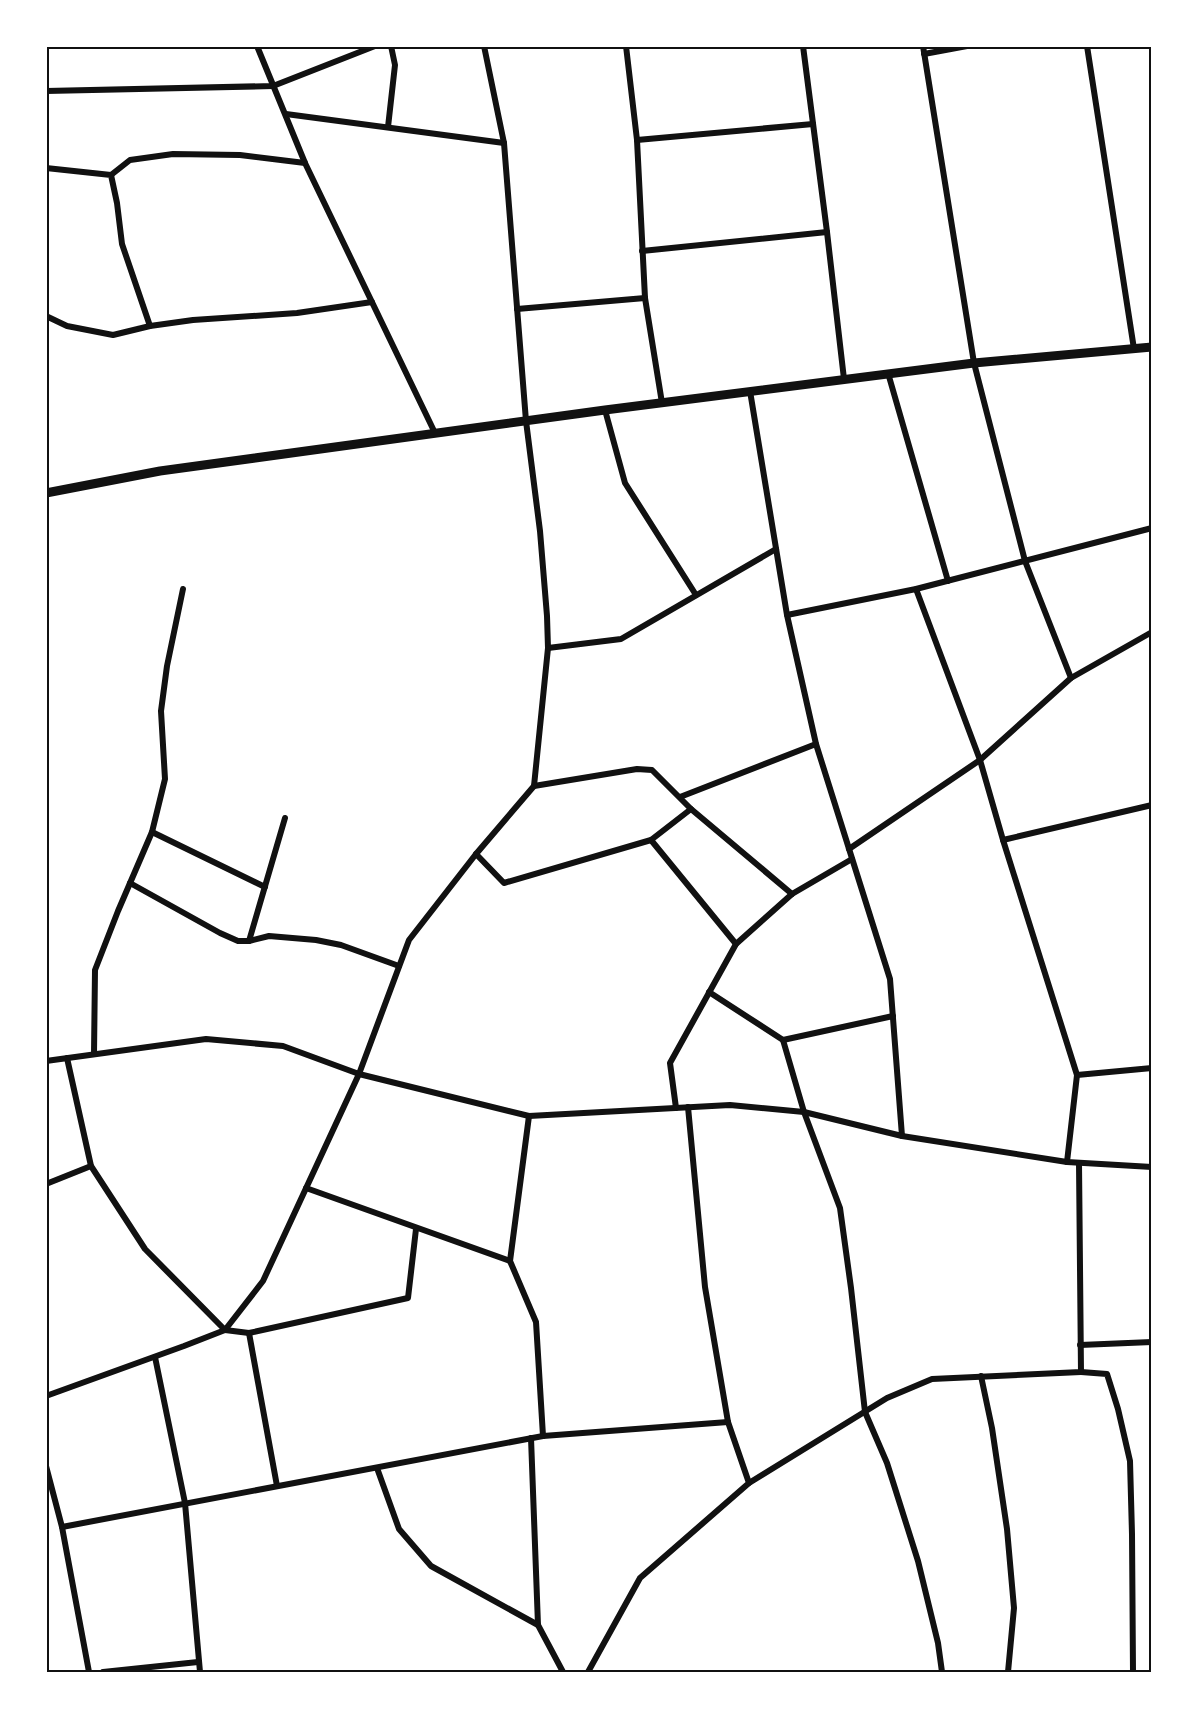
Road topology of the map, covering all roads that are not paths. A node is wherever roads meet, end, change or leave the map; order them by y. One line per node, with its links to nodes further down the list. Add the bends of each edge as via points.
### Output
1 (257, 46): 11 (street)
2 (375, 46): 11 (street)
3 (392, 46): 15 (street, via 395,65)
4 (484, 46): 17 (street)
5 (626, 46): 16 (street)
6 (803, 46): 14 (street)
7 (923, 46): 10 (street)
8 (967, 46): 10 (street)
9 (1086, 46): 29 (street)
10 (924, 54): 30 (street)
11 (273, 86): 12 (street); 13 (street)
12 (46, 91)
13 (286, 114): 15 (street); 18 (street)
14 (813, 124): 16 (street); 21 (street)
15 (388, 127): 17 (street)
16 (637, 140): 22 (street)
17 (504, 143): 25 (street)
18 (306, 163): 20 (street, via 240,155 173,154 130,160); 24 (street)
19 (46, 168): 20 (street)
20 (111, 175): 27 (street, via 122,244)
21 (827, 232): 22 (street); 32 (street)
22 (642, 251): 23 (street)
23 (645, 298): 25 (street); 34 (street)
24 (372, 302): 27 (street); 37 (street)
25 (517, 309): 36 (street)
26 (46, 316): 27 (street, via 67,327 113,335)
27 (150, 327)
28 (1152, 347): 29 (main road)
29 (1134, 349): 30 (main road)
30 (974, 363): 31 (main road); 41 (street)
31 (888, 374): 32 (main road); 42 (street)
32 (844, 379): 33 (main road)
33 (750, 391): 34 (main road); 40 (street)
34 (662, 403): 35 (main road)
35 (605, 410): 36 (main road); 45 (street, via 625,483)
36 (526, 421): 37 (main road); 48 (street, via 540,531)
37 (435, 433): 38 (main road, via 160,471)
38 (46, 493)
39 (1152, 528): 41 (street)
40 (776, 549): 45 (street); 46 (street)
41 (1025, 561): 42 (street); 49 (street)
42 (948, 581): 44 (street)
43 (183, 589): 57 (street, via 161,711 165,778)
44 (916, 589): 46 (street); 51 (street)
45 (696, 596): 48 (street, via 621,639)
46 (787, 615): 50 (street)
47 (1152, 632): 49 (street)
48 (548, 648): 52 (street)
49 (1071, 678): 51 (street)
50 (816, 744): 53 (street); 60 (street)
51 (980, 760): 59 (street); 60 (street)
52 (534, 786): 53 (street, via 637,769 652,770); 61 (street)
53 (680, 797): 55 (street)
54 (1152, 805): 59 (street)
55 (691, 808): 58 (street); 65 (street)
56 (285, 818): 64 (street)
57 (153, 832): 63 (street); 64 (street)
58 (651, 840): 61 (street, via 504,883); 67 (street)
59 (1003, 840): 77 (street)
60 (849, 849): 62 (street)
61 (476, 854): 68 (street, via 409,940)
62 (852, 859): 65 (street); 70 (street, via 890,980)
63 (130, 883): 66 (street, via 220,933); 72 (street, via 95,970)
64 (265, 887): 66 (street)
65 (792, 894): 67 (street)
66 (249, 941): 68 (street, via 269,936 316,940)
67 (736, 944): 69 (street)
68 (399, 966): 76 (street)
69 (709, 992): 71 (street); 79 (street, via 670,1063)
70 (893, 1016): 71 (street); 82 (street)
71 (783, 1040): 80 (street)
72 (94, 1054): 73 (street); 76 (street, via 206,1039 283,1046)
73 (68, 1058): 74 (street); 85 (street)
74 (46, 1061)
75 (1152, 1068): 77 (street)
76 (359, 1074): 81 (street); 88 (street)
77 (1077, 1075): 83 (street)
78 (688, 1107): 79 (street); 80 (street, via 729,1105); 100 (street, via 705,1287)
79 (676, 1108): 81 (street)
80 (804, 1112): 82 (street); 99 (street, via 840,1208)
81 (529, 1116): 90 (street)
82 (902, 1136): 83 (street)
83 (1067, 1162): 84 (street)
84 (1079, 1163): 86 (street); 94 (street)
85 (91, 1166): 87 (street); 91 (street, via 145,1249)
86 (1152, 1167)
87 (46, 1184)
88 (306, 1188): 89 (street); 91 (street, via 263,1281)
89 (416, 1229): 90 (street); 92 (street, via 408,1298)
90 (510, 1261): 101 (street, via 536,1322)
91 (225, 1330): 92 (street); 95 (street)
92 (249, 1333): 106 (street)
93 (1152, 1342): 94 (street)
94 (1080, 1345): 96 (street)
95 (155, 1357): 98 (street); 107 (street)
96 (1081, 1372): 97 (street); 118 (street, via 1107,1374 1130,1461)
97 (981, 1376): 99 (street, via 932,1379); 117 (street, via 1007,1529 1014,1608)
98 (46, 1396)
99 (865, 1412): 105 (street); 116 (street, via 918,1560)
100 (728, 1422): 101 (street); 105 (street)
101 (543, 1436): 102 (street)
102 (531, 1438): 104 (street); 109 (street)
103 (46, 1466): 108 (street)
104 (377, 1467): 106 (street); 109 (street, via 399,1529 431,1566)
105 (749, 1483): 115 (street, via 640,1578)
106 (277, 1486): 107 (street)
107 (185, 1503): 108 (street); 110 (street)
108 (62, 1527): 111 (street)
109 (538, 1625): 114 (street)
110 (198, 1662): 112 (street); 113 (street)
111 (89, 1672)
112 (103, 1672)
113 (200, 1672)
114 (563, 1672)
115 (588, 1672)
116 (942, 1672)
117 (1008, 1672)
118 (1132, 1672)

